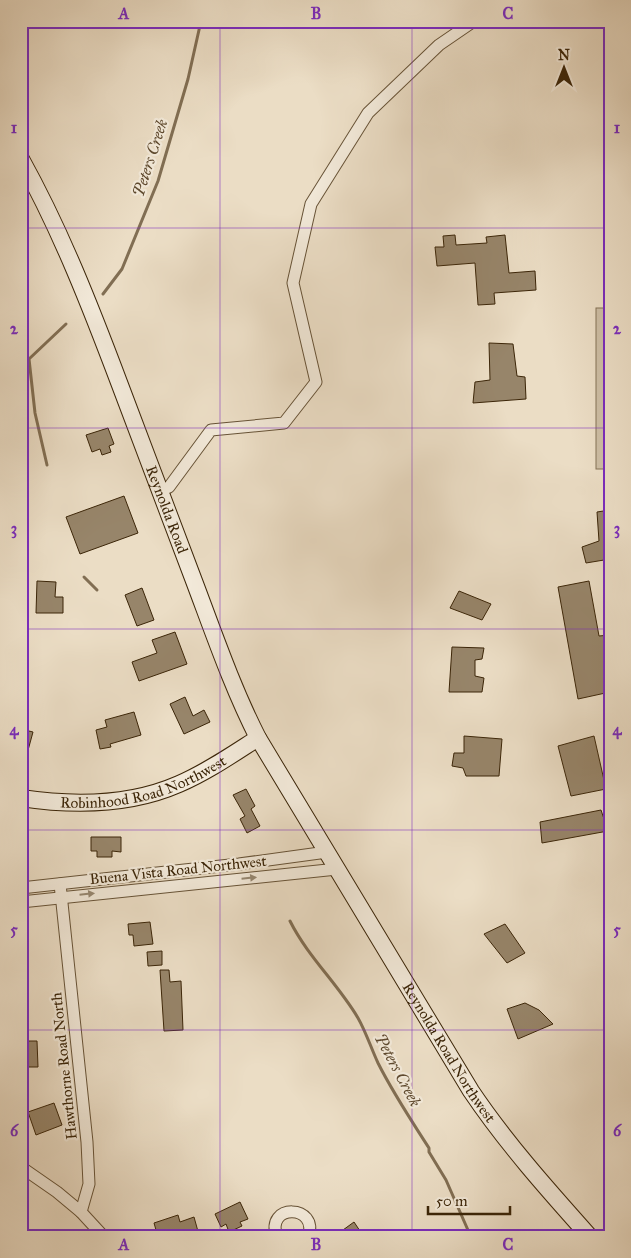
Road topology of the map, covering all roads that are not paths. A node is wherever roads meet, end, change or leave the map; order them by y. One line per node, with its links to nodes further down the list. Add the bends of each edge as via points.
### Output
1 (474, 21): 3 (street, via 439,45 368,113 311,204 293,282 316,382 284,424 211,430 169,487)
2 (21, 159): 3 (main road, Reynolda Road, via 64,245 91,309)
3 (160, 491): 4 (main road, Reynolda Road, via 232,681)
4 (258, 738): 5 (main road, Robinhood Road Northwest, via 201,773 155,793 75,804); 6 (main road, Reynolda Road)
5 (21, 798)
6 (327, 852): 7 (main road, Reynolda Road Northwest); 8 (street, Buena Vista Road Northwest)
7 (338, 869): 10 (street, Buena Vista Road Northwest, one-way to 7); 17 (main road, Reynolda Road Northwest, via 487,1115)
8 (60, 884): 9 (street, Buena Vista Road Northwest); 10 (street, Hawthorne Road North)
9 (21, 888)
10 (61, 897): 11 (street, Buena Vista Road Northwest); 13 (street, Hawthorne Road North, via 88,1142 89,1184)
11 (21, 902)
12 (21, 1167): 13 (street)
13 (82, 1212): 14 (street)
14 (104, 1237)
15 (277, 1237): 16 (street, via 277,1220 282,1214 293,1211 307,1219 310,1227)
16 (308, 1237)
17 (590, 1237)

